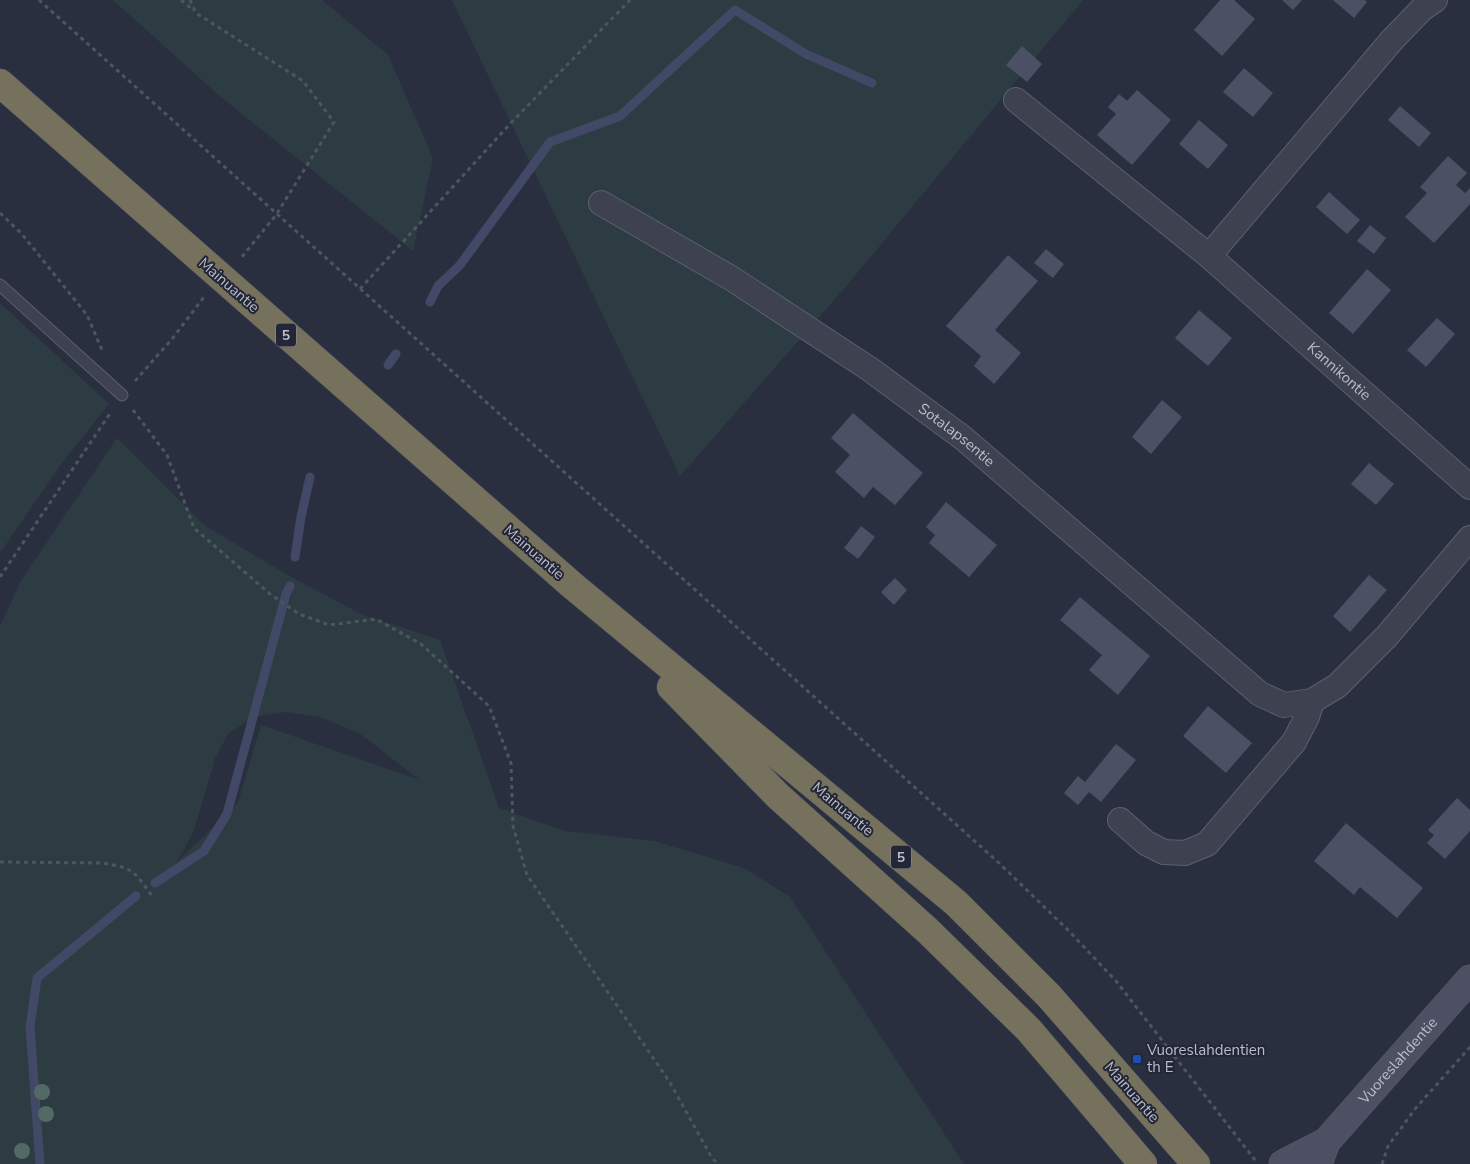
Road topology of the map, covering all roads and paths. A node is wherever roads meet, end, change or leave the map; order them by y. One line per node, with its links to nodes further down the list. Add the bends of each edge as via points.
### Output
1 (39, 0): 11 (path)
2 (181, 0): 6 (path)
3 (190, 0): 6 (path)
4 (630, 0): 15 (path, via 509,125)
5 (1435, 0): 12 (street, via 1392,40)
6 (196, 13): 11 (path, via 303,81 334,122)
7 (0, 83): 22 (highway, Mainuantie / 5)
8 (1016, 100): 12 (street, Kannikontie)
9 (601, 204): 23 (street, Sotalapsentie, via 730,278 870,370 963,438 1260,694 1284,704)
10 (0, 213): 17 (path, via 21,232 88,315)
11 (276, 215): 13 (path); 15 (path)
12 (1209, 256): 19 (street, Kannikontie)
13 (238, 260)
14 (0, 285): 18 (lane)
15 (360, 289): 33 (path, via 1000,863 1116,981)
16 (201, 300): 18 (path)
17 (103, 350)
18 (122, 395): 21 (path); 30 (path, via 167,455 194,528 270,594 299,614 329,625 376,619 421,644 490,706 511,763 513,826 527,875 669,1081)
19 (1470, 487)
20 (1470, 538): 23 (street, via 1388,636 1337,686)
21 (0, 577)
22 (572, 586): 31 (highway, Mainuantie / 5, via 778,796 928,931 1029,1030); 32 (highway, Mainuantie / 5, via 956,903 1049,996)
23 (1312, 701): 24 (street, via 1294,742 1207,844 1185,853 1164,852 1146,843)
24 (1120, 820)
25 (0, 862): 26 (path, via 102,864 125,868 136,874)
26 (152, 896)
27 (1470, 979): 29 (street, Vuoreslahdentie)
28 (1470, 1047): 35 (path, via 1415,1109 1388,1146)
29 (1322, 1153): 34 (street, Vuoreslahdentie)
30 (718, 1164)
31 (1143, 1164)
32 (1196, 1164)
33 (1258, 1164)
34 (1283, 1164)
35 (1382, 1164)

